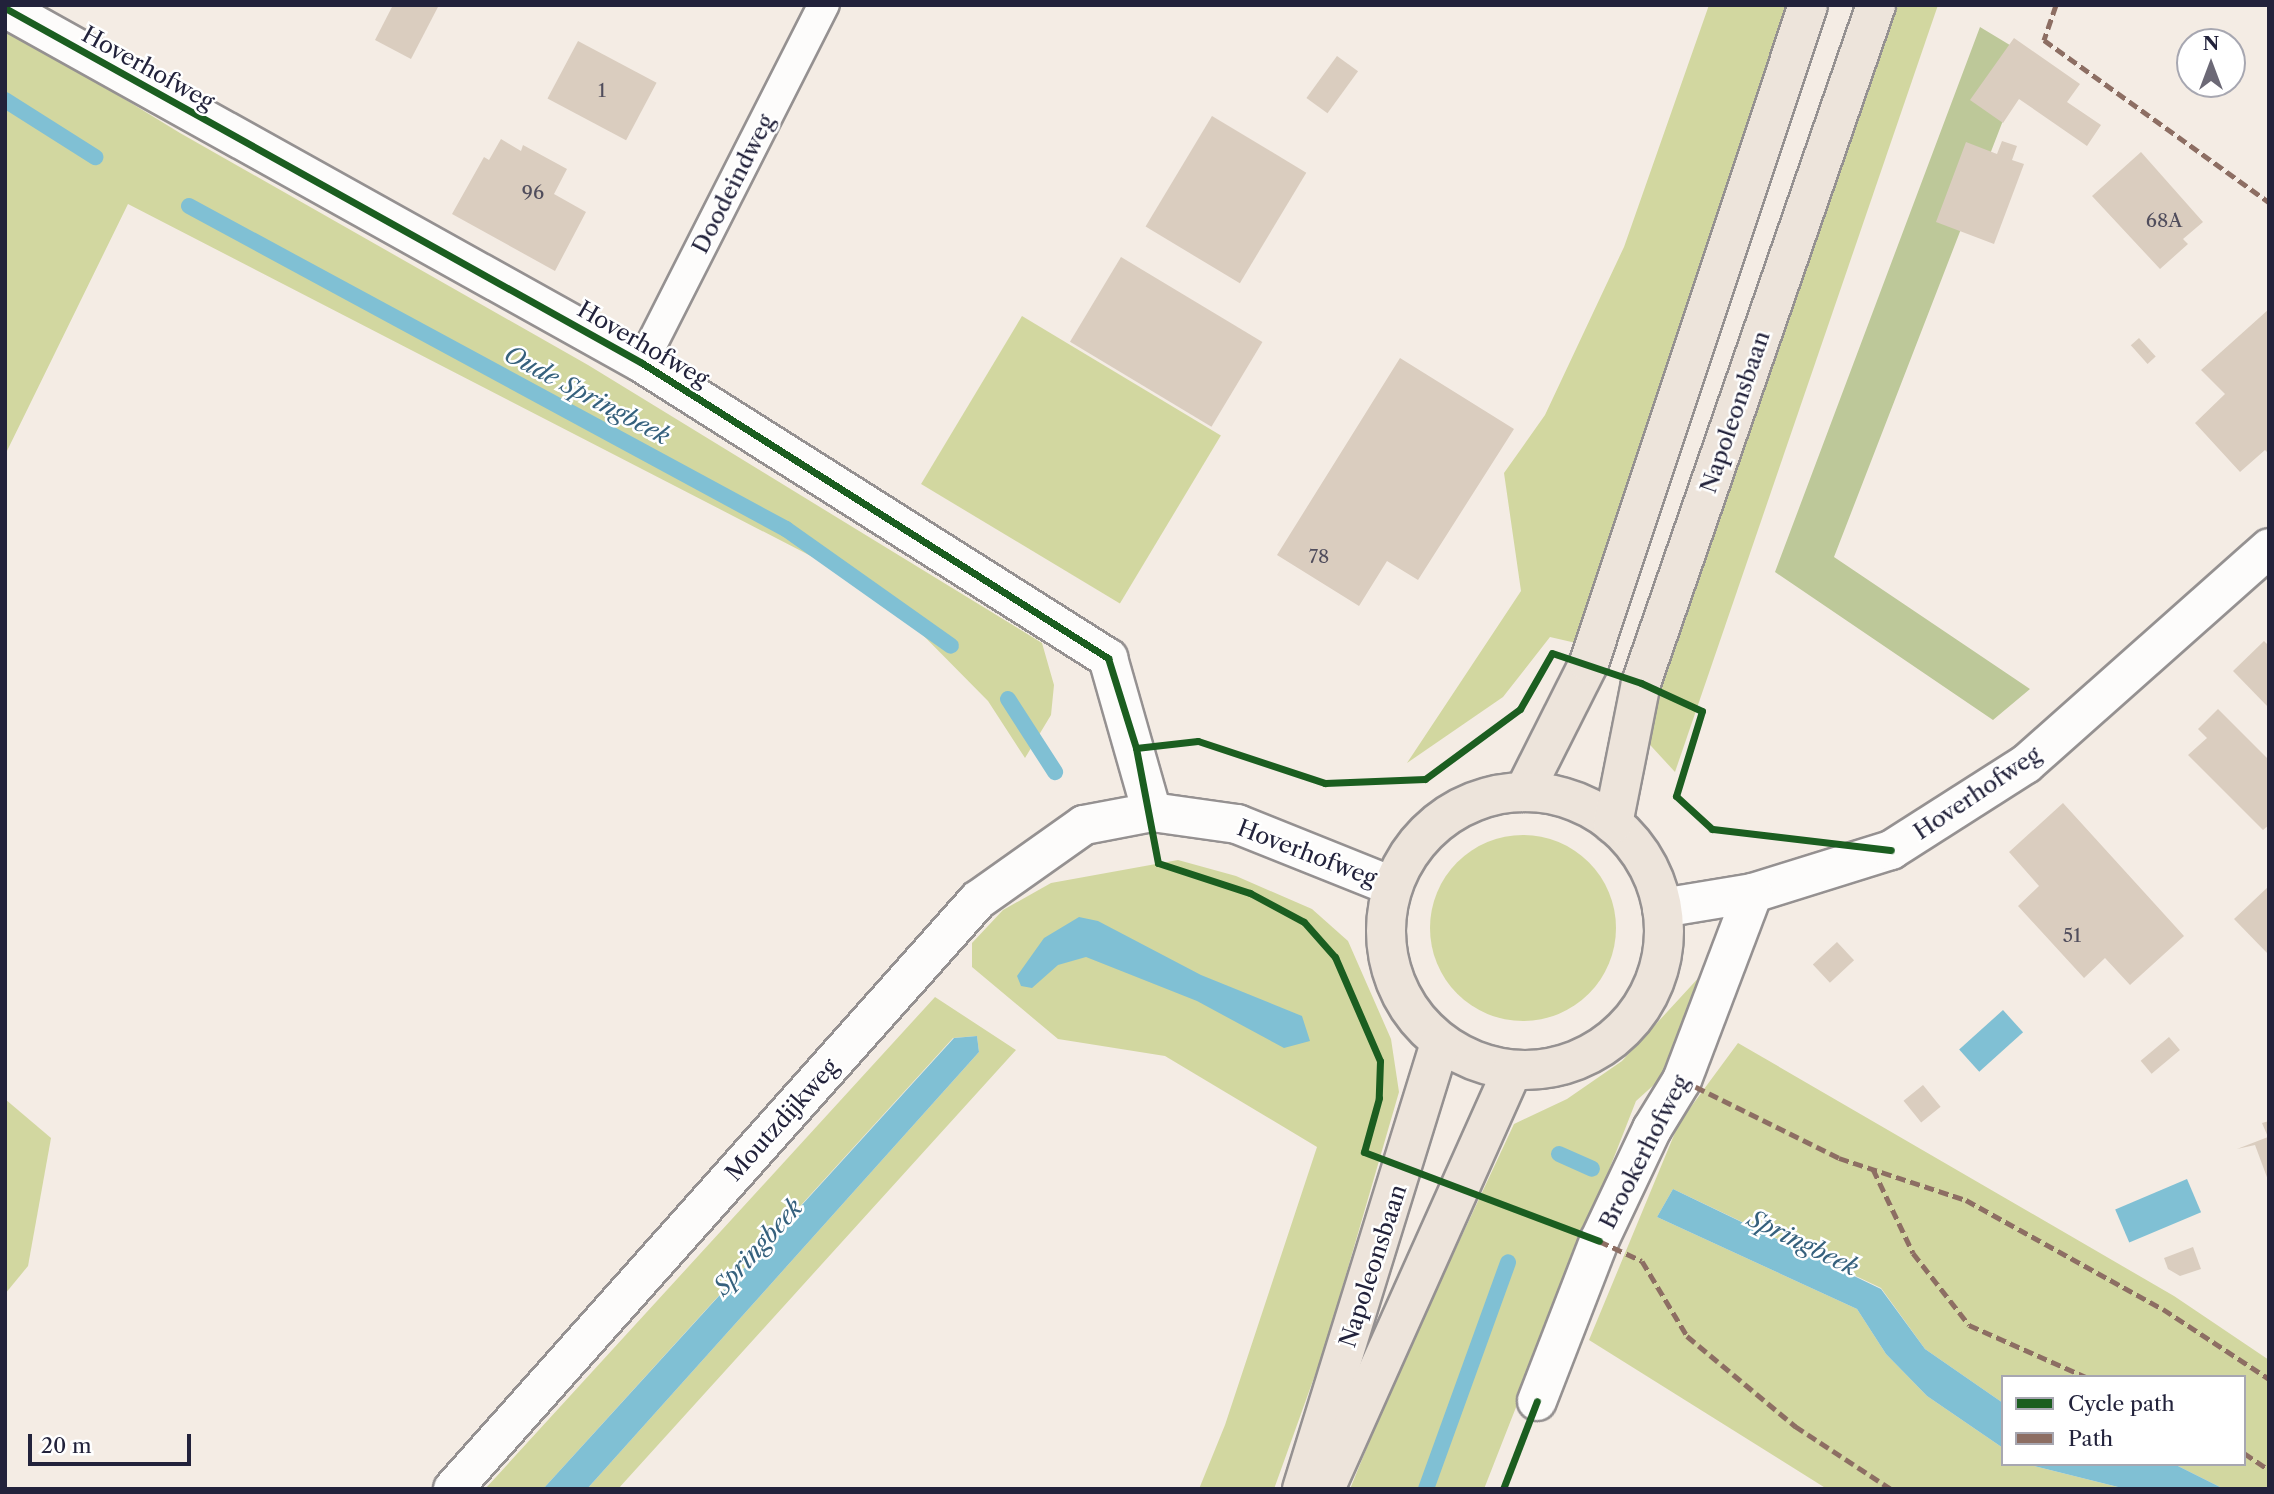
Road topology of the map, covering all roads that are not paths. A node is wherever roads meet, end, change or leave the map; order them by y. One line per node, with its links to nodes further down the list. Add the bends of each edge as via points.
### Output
1 (824, 5): 5 (lane, Doodeindweg)
2 (1808, 5): 7 (main road, via 1589,663)
3 (1876, 5): 9 (main road, Napoleonsbaan, via 1641,683)
4 (5, 8): 5 (street, Hoverhofweg)
5 (642, 363): 8 (street, Hoverhofweg, via 1108,658)
6 (2269, 548): 11 (street, Hoverhofweg, via 2026,764 1891,850)
7 (1524, 792): 9 (main road, via 1566,800); 10 (main road, via 1482,799 1444,818 1413,848)
8 (1152, 812): 10 (street, Hoverhofweg, via 1237,824); 16 (street, Moutzdijkweg, via 1084,825 978,900)
9 (1613, 824): 12 (main road, via 1636,848 1652,876)
10 (1392, 886): 13 (main road, via 1384,929 1391,971 1409,1010)
11 (1753, 893): 12 (street, Hoverhofweg); 15 (street, Brookerhofweg, via 1682,1080 1652,1129 1599,1241)
12 (1662, 908): 14 (main road, via 1663,950 1654,980 1627,1026 1594,1052 1555,1068)
13 (1440, 1042): 14 (main road, via 1474,1061); 17 (main road, Napoleonsbaan)
14 (1512, 1070): 18 (main road, Napoleonsbaan)
15 (1537, 1401)
16 (453, 1489)
17 (1302, 1489)
18 (1325, 1489)

